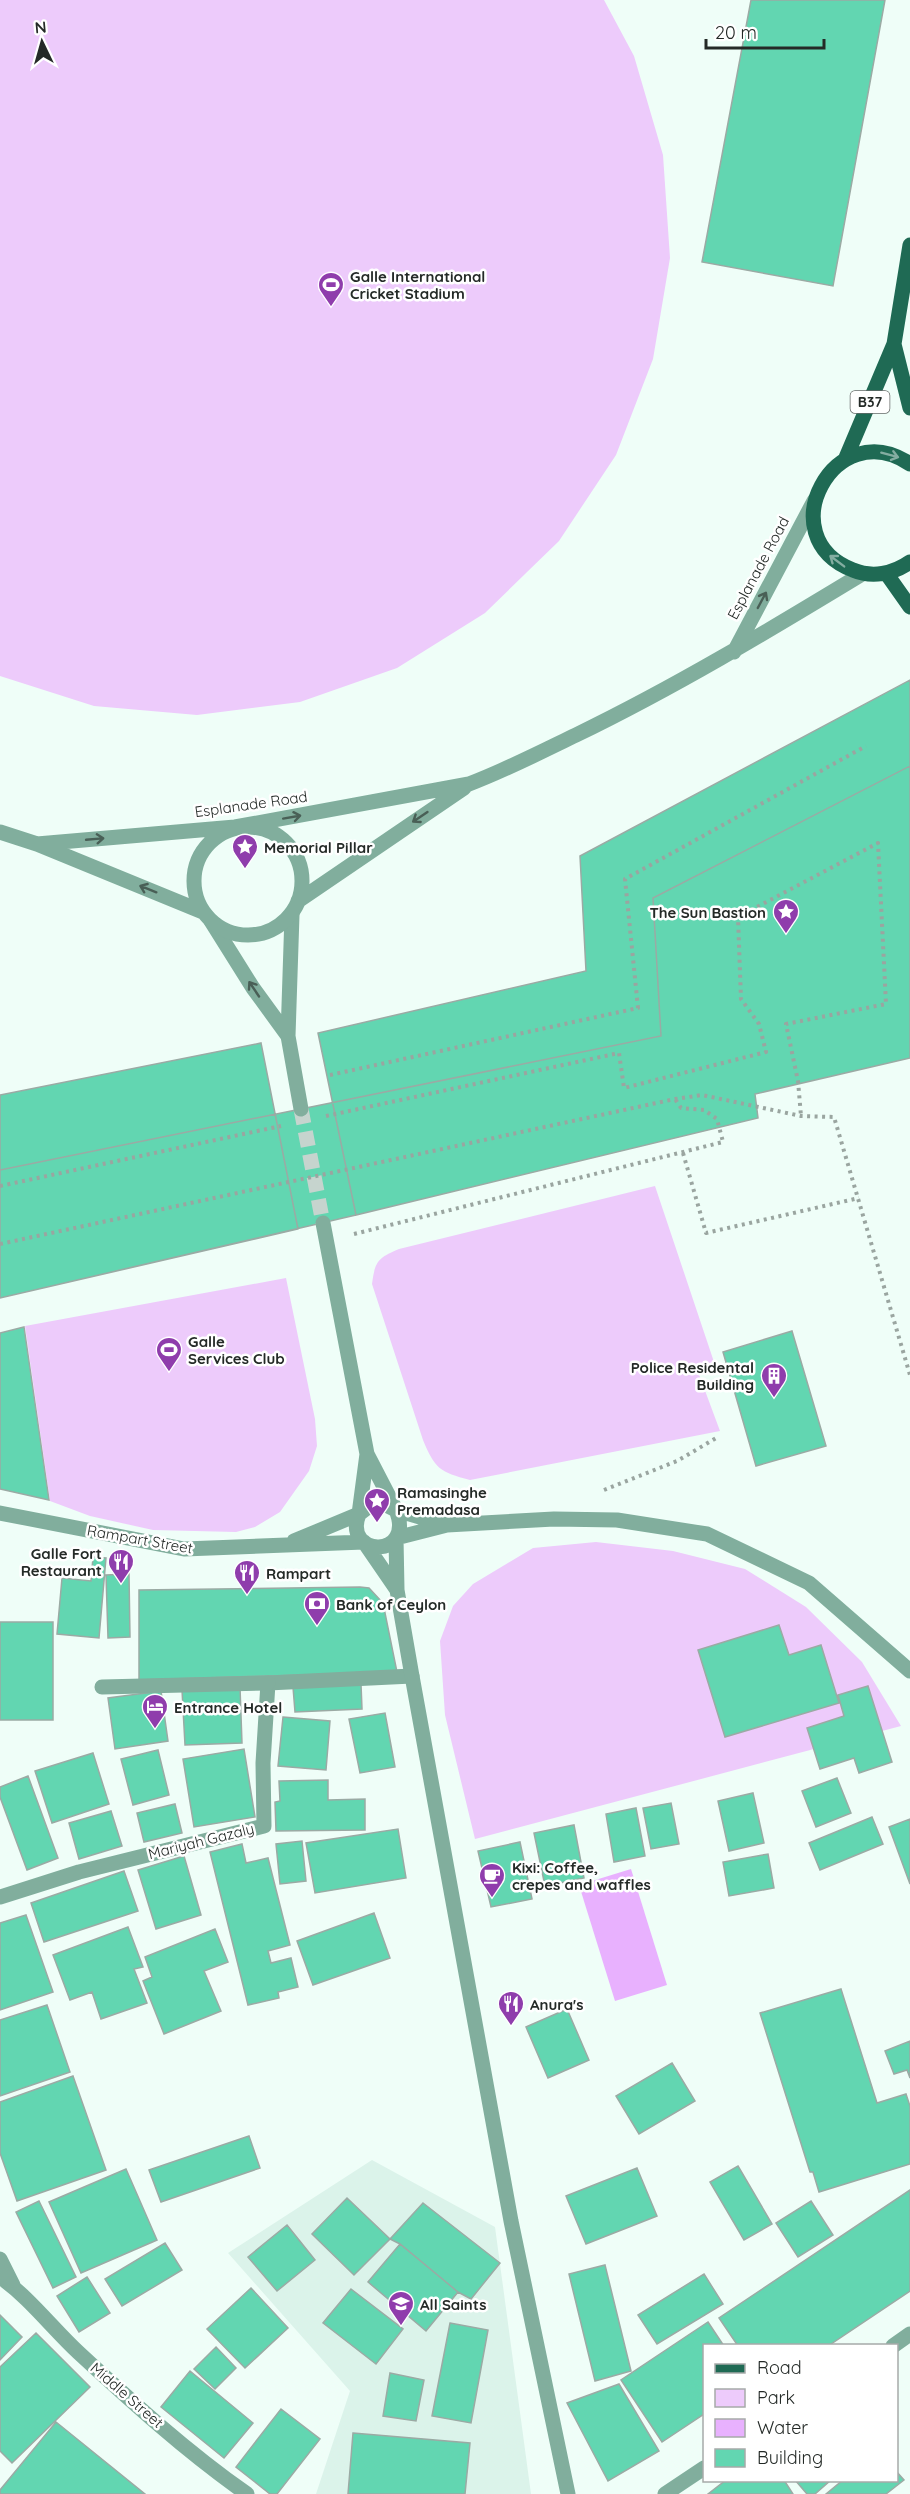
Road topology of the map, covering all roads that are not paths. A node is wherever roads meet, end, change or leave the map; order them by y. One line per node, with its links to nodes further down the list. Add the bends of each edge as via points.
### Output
1 (910, 245): 2 (main road, B37)
2 (894, 344): 3 (main road, B37); 4 (main road, B37)
3 (910, 408)
4 (845, 460): 5 (main road, one-way to 5, via 862,453 881,452); 6 (main road, via 820,484)
5 (910, 464)
6 (814, 501): 9 (main road, one-way to 6, via 844,567 818,539 813,521); 11 (street, Esplanade Road, one-way to 6)
7 (910, 562): 8 (main road)
8 (886, 573): 9 (main road); 10 (main road)
9 (862, 574): 11 (street, Esplanade Road)
10 (910, 607)
11 (734, 652): 12 (street, Esplanade Road, via 609,719)
12 (469, 784): 13 (street, Esplanade Road, one-way to 12); 16 (street, Esplanade Road, one-way to 16)
13 (235, 827): 15 (street, Esplanade Road, one-way to 13); 16 (street, via 273,833 291,848 302,879); 17 (street, via 202,850 197,862 194,887)
14 (0, 832): 15 (street, Esplanade Road)
15 (37, 844): 17 (street, Esplanade Road, one-way to 15)
16 (295, 908): 17 (street, via 267,932 253,935 223,929); 18 (street)
17 (207, 916): 18 (street, one-way to 17)
18 (288, 1036): 19 (street)
19 (302, 1109)
20 (323, 1223): 21 (street)
21 (367, 1454): 22 (street); 24 (street)
22 (396, 1510): 24 (street, via 372,1504); 25 (street); 26 (street, via 400,1526)
23 (0, 1513): 28 (street, Rampart Street, via 184,1549)
24 (359, 1514): 27 (street, via 356,1529); 28 (street)
25 (447, 1525): 26 (street); 30 (street, via 617,1520 707,1534 809,1583)
26 (396, 1538): 27 (street, via 384,1546); 29 (street)
27 (364, 1542): 28 (street, Rampart Street); 29 (street)
28 (282, 1545)
29 (397, 1590): 31 (street)
30 (910, 1671)
31 (412, 1676): 32 (street); 42 (street, via 511,2221)
32 (268, 1683): 33 (street); 34 (street, Mariyah Gazaly, via 262,1763 264,1826 78,1872)
33 (102, 1688)
34 (0, 1898)
35 (0, 2259): 37 (street, Middle Street)
36 (0, 2277): 37 (street, Middle Street)
37 (15, 2287): 41 (street, Middle Street, via 78,2352 213,2470)
38 (910, 2334): 39 (street)
39 (896, 2344)
40 (703, 2469): 43 (street)
41 (247, 2494)
42 (568, 2494)
43 (665, 2494)

